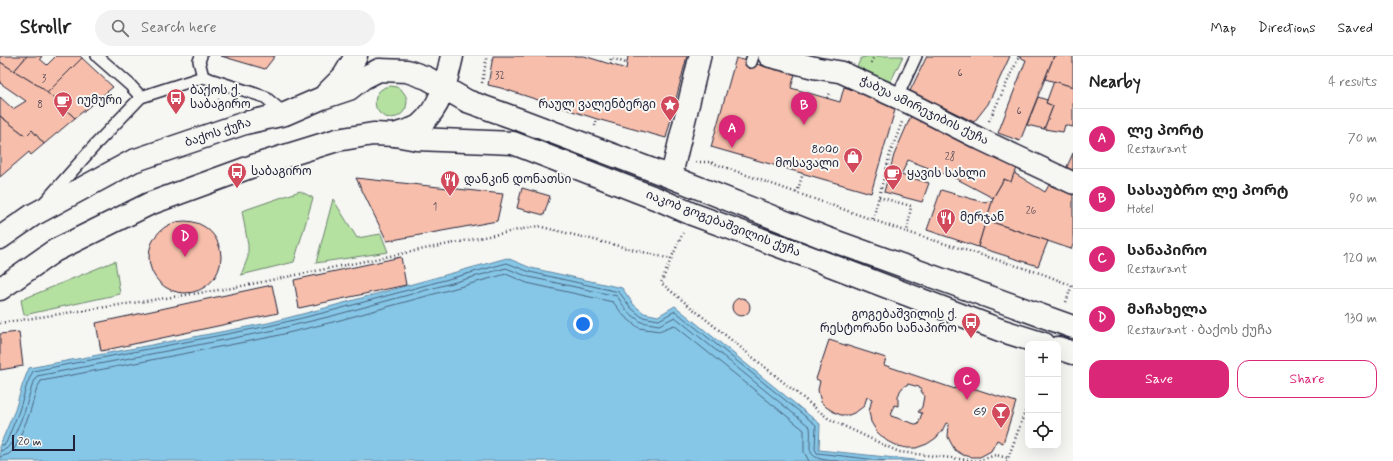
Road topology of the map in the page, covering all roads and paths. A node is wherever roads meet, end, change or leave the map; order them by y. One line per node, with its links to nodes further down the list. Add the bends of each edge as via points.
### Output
1 (97, 56): 18 (lane)
2 (201, 56): 15 (lane, via 199,61)
3 (356, 56): 19 (main road, via 344,76)
4 (452, 56): 17 (main road)
5 (488, 56): 16 (path)
6 (700, 56): 24 (street)
7 (916, 56): 20 (lane)
8 (612, 57): 12 (path); 13 (path)
9 (1019, 57): 23 (path)
10 (758, 58): 11 (street, ჭაბუა ამირეჯიბის ქუჩა)
11 (816, 62): 14 (street, ჭაბუა ამირეჯიბის ქუჩა)
12 (626, 63)
13 (610, 64)
14 (845, 64): 20 (street, ჭაბუა ამირეჯიბის ქუჩა)
15 (203, 77): 18 (lane); 21 (lane, via 265,97)
16 (482, 86)
17 (445, 89): 19 (main road, ბაქოს ქუჩა, via 427,78 407,71 379,70 349,89); 22 (main road, via 434,110 418,126); 24 (main road, იაკობ გოგებაშვილის ქუჩა, via 467,101 523,121)
18 (141, 97): 29 (lane)
19 (322, 98): 21 (main road, ბაქოს ქუჩა)
20 (903, 100): 23 (street, ჭაბუა ამირეჯიბის ქუჩა); 28 (path)
21 (285, 114): 29 (main road, ბაქოს ქუჩა, via 245,123 133,161)
22 (395, 135): 36 (main road, via 373,134 337,140 253,166 149,204 54,251); 40 (main road, იაკობ გოგებაშვილის ქუჩა, via 417,139 513,142 692,214)
23 (980, 139): 26 (street, ჭაბუა ამირეჯიბის ქუჩა)
24 (673, 167): 27 (path, via 710,162); 39 (main road, იაკობ გოგებაშვილის ქუჩა, via 829,239)
25 (803, 174): 27 (path)
26 (1073, 183)
27 (797, 193): 30 (path)
28 (879, 197): 30 (path); 32 (path, via 912,206)
29 (33, 216): 33 (main road, ბაქოს ქუჩა)
30 (873, 219): 32 (path)
31 (684, 231): 34 (path)
32 (907, 232): 35 (path)
33 (0, 238)
34 (671, 259): 38 (path, via 538,226 232,288); 44 (path, via 661,283 829,419 899,452 977,461 996,455)
35 (1072, 285): 37 (path)
36 (0, 289)
37 (1065, 304)
38 (0, 323)
39 (1073, 326)
40 (1035, 341)
41 (1061, 349): 42 (main road)
42 (1073, 353)
43 (1025, 412): 44 (path)
44 (1007, 459)

